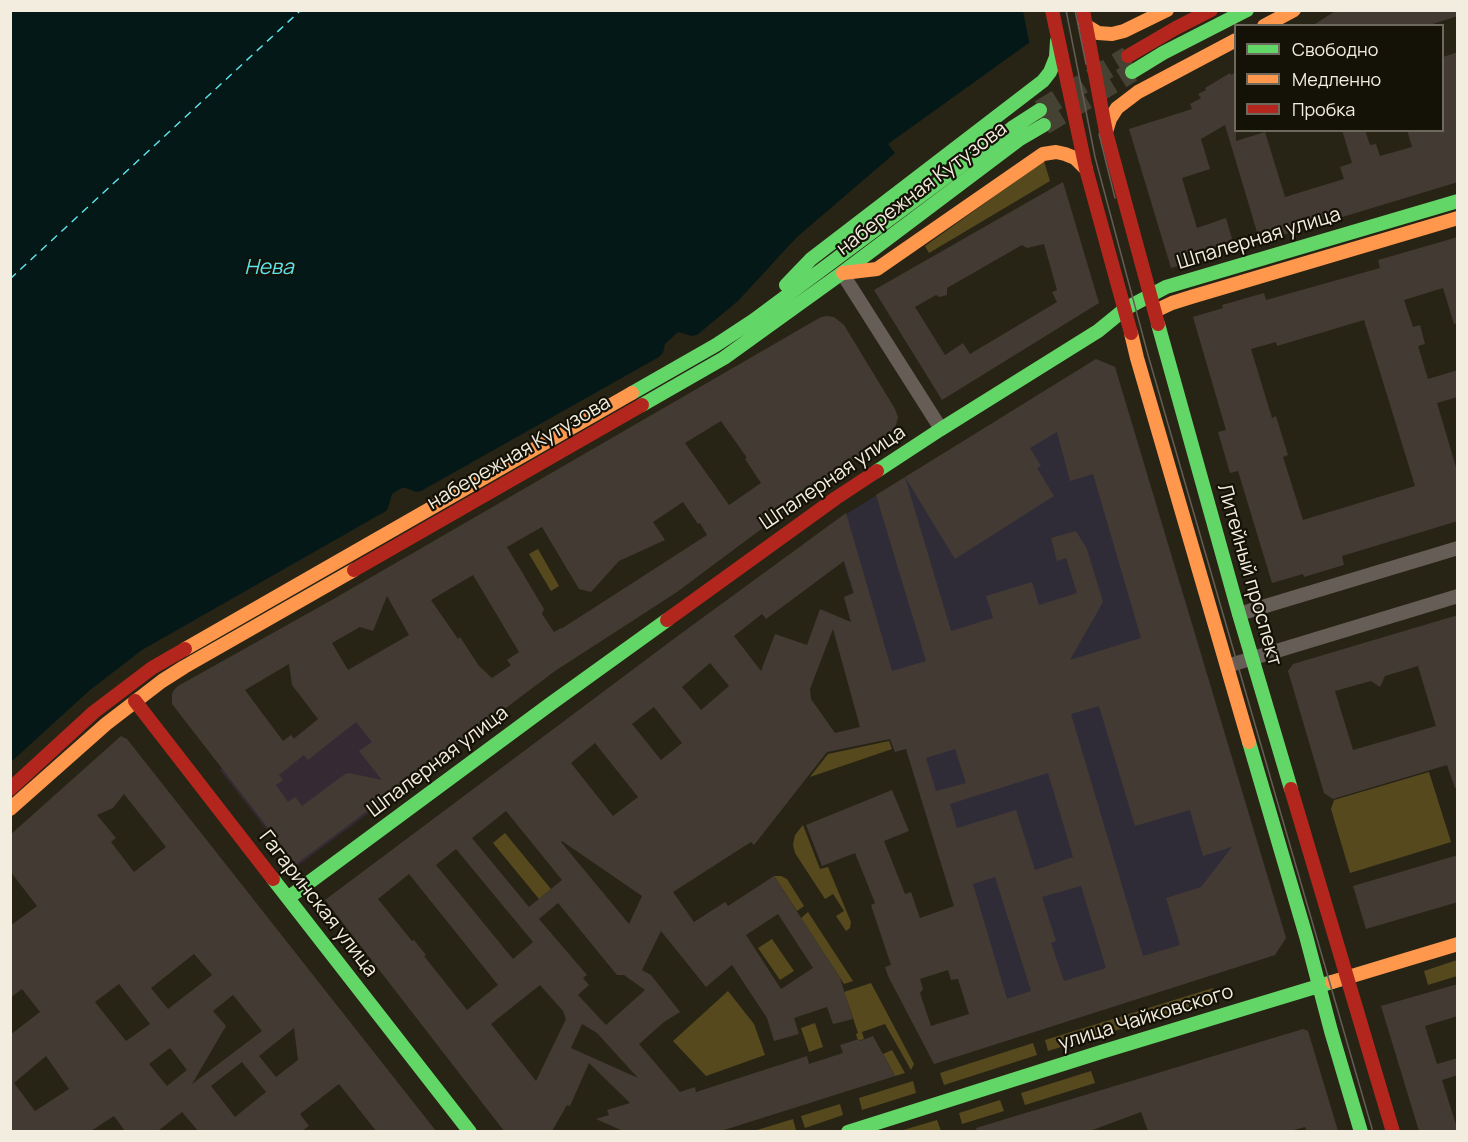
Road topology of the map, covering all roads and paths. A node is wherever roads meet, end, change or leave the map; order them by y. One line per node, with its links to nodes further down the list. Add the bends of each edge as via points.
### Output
1 (1052, 10): 9 (main road)
2 (1083, 10): 8 (main road, Литейный проспект)
3 (1167, 10): 8 (main road, via 1112,34 1098,33)
4 (1212, 10): 11 (main road)
5 (1247, 10): 12 (main road)
6 (1293, 10): 7 (main road)
7 (1268, 24)
8 (1085, 25): 15 (main road, Литейный проспект)
9 (1058, 38): 16 (main road); 23 (main road, via 1056,57 1043,81 811,258)
10 (1234, 41): 15 (main road, via 1138,92 1117,108)
11 (1128, 56)
12 (1132, 72)
13 (1040, 110): 23 (main road, набережная Кутузова)
14 (1044, 125): 19 (main road, набережная Кутузова)
15 (1106, 132): 20 (main road, Литейный проспект)
16 (1086, 169): 19 (main road, via 1065,154 1043,154 877,269); 21 (main road)
17 (1458, 201): 20 (main road, Шпалерная улица, via 1186,280)
18 (1458, 218): 22 (main road, Шпалерная улица)
19 (842, 273): 24 (street); 30 (main road, набережная Кутузова, via 724,358 194,661)
20 (1150, 295): 21 (main road, Шпалерная улица); 22 (main road, Литейный проспект)
21 (1125, 309): 24 (main road, Шпалерная улица, via 1098,331); 29 (main road)
22 (1155, 311): 27 (main road, Литейный проспект)
23 (754, 320): 31 (main road, набережная Кутузова, via 152,668 94,712)
24 (941, 429): 33 (main road, Шпалерная улица, via 769,546)
25 (1458, 548): 27 (street)
26 (1458, 596): 28 (street)
27 (1239, 614): 28 (main road, Литейный проспект)
28 (1253, 658): 29 (street); 35 (main road, Литейный проспект)
29 (1227, 666): 36 (main road)
30 (135, 701): 32 (main road, набережная Кутузова); 33 (main road, Гагаринская улица)
31 (10, 789)
32 (10, 809)
33 (288, 898): 37 (main road, Гагаринская улица)
34 (1458, 944): 35 (main road, улица Чайковского)
35 (1347, 977): 36 (main road, улица Чайковского); 40 (main road, Литейный проспект)
36 (1319, 986): 38 (main road, улица Чайковского); 39 (main road)
37 (470, 1131)
38 (848, 1131)
39 (1361, 1131)
40 (1393, 1131)

